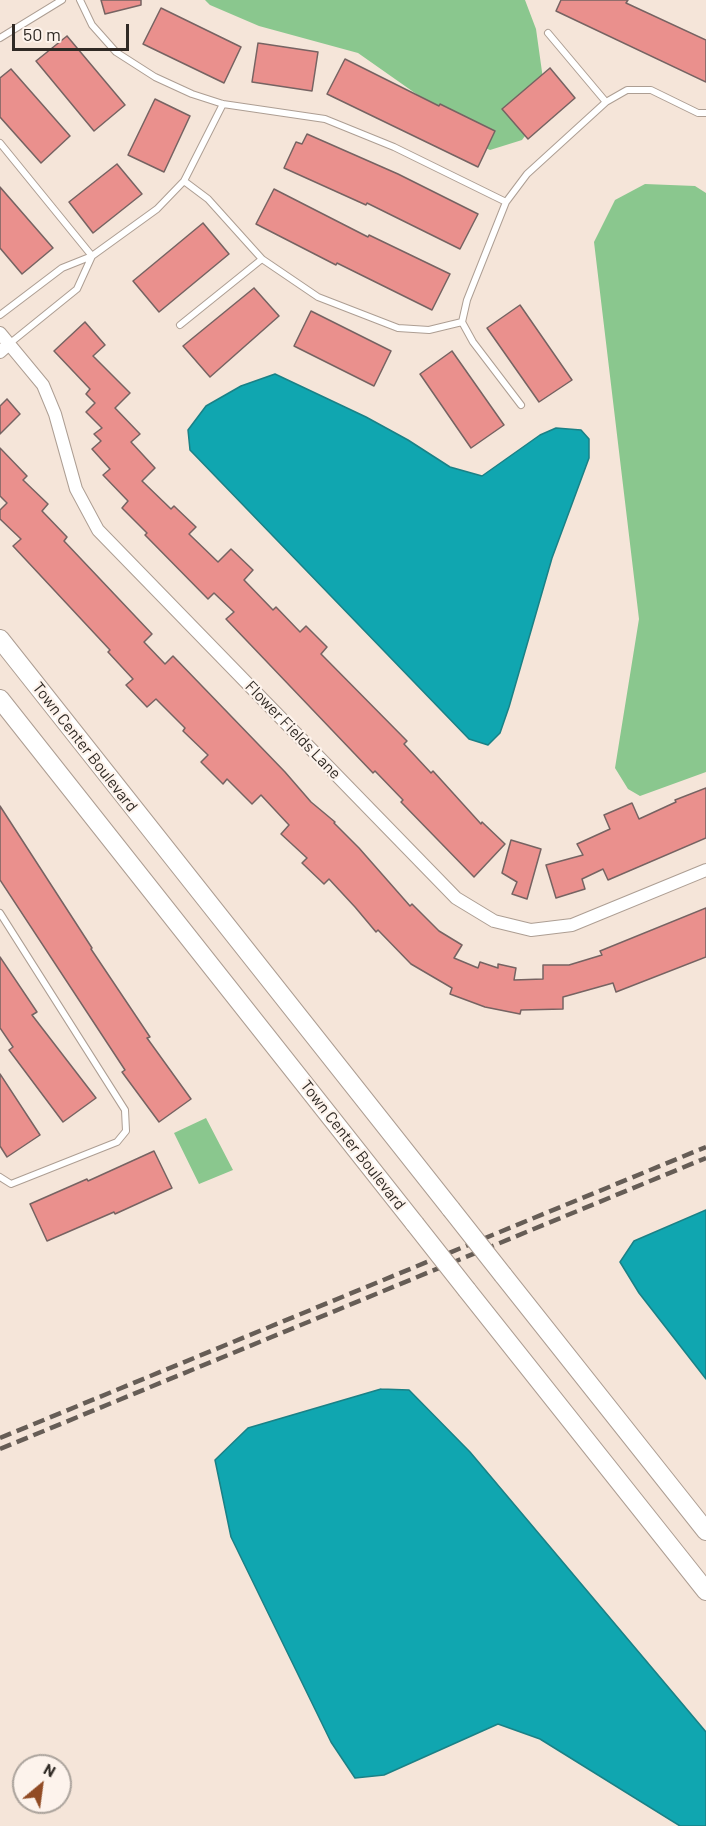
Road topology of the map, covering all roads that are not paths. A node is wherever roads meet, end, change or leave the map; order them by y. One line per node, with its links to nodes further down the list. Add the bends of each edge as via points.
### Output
1 (62, 0): 4 (lane)
2 (80, 0): 6 (lane, via 92,25 116,52 155,78)
3 (548, 33): 5 (lane)
4 (0, 38)
5 (606, 102): 7 (lane, via 627,90 651,90 698,113); 10 (lane, via 527,174)
6 (223, 104): 9 (lane); 10 (lane, via 325,119 394,147)
7 (706, 113)
8 (0, 143): 11 (lane)
9 (184, 181): 11 (lane, via 157,209); 12 (lane, via 208,199)
10 (506, 202): 14 (lane)
11 (92, 256): 13 (lane, via 62,268); 17 (lane, via 77,289)
12 (262, 259): 14 (lane, via 318,297 398,328 429,330); 15 (lane)
13 (0, 315)
14 (462, 322): 18 (lane)
15 (180, 325)
16 (0, 333): 17 (street, Flower Fields Lane)
17 (5, 348): 21 (street, Flower Fields Lane, via 43,385 76,489 98,530 456,898 494,921 531,930 572,925)
18 (521, 405)
19 (0, 639): 24 (main road, Town Center Boulevard, bridge)
20 (0, 699): 25 (main road, Town Center Boulevard, bridge)
21 (706, 870)
22 (0, 913): 23 (lane, via 125,1110 126,1131 117,1142 11,1184)
23 (0, 1178)
24 (706, 1531)
25 (706, 1591)

